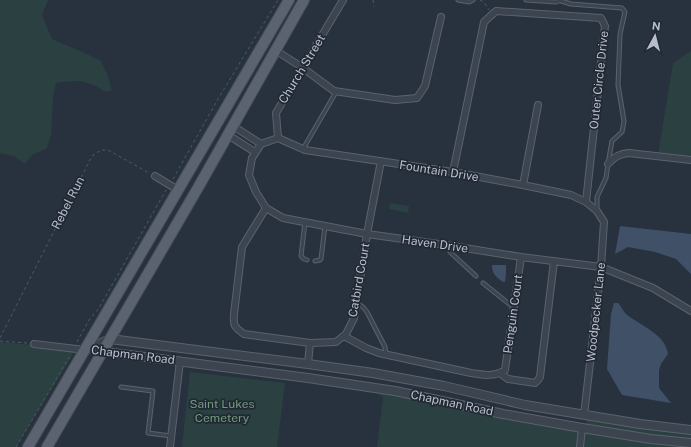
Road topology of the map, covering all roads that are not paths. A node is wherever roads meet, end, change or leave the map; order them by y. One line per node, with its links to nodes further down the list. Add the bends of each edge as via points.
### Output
1 (288, 0): 24 (main road)
2 (304, 0): 9 (main road)
3 (343, 0): 10 (street, Church Street)
4 (458, 0): 5 (lane)
5 (473, 0)
6 (526, 0): 7 (lane)
7 (561, 0): 20 (lane, via 571,4 622,8 625,12 620,34 619,90 624,121 622,132 612,141)
8 (441, 17): 11 (street, via 425,86 417,98 395,100)
9 (275, 50): 10 (street); 13 (main road)
10 (303, 68): 11 (street); 14 (street, Church Street, via 276,113)
11 (336, 91): 16 (lane)
12 (538, 105): 23 (street)
13 (230, 131): 15 (street); 17 (street); 43 (main road)
14 (278, 138): 15 (street); 16 (street, Fountain Drive)
15 (261, 144): 17 (street)
16 (304, 149): 19 (street, Fountain Drive)
17 (255, 152): 26 (street, Haven Drive, via 249,175)
18 (691, 160): 20 (street, via 629,152 620,154)
19 (381, 161): 21 (street, Fountain Drive); 30 (street, Catbird Court)
20 (608, 164): 27 (lane, via 606,178 597,197)
21 (453, 172): 23 (street, Fountain Drive); 25 (street, Outer Circle Drive, via 484,22 496,11 601,18 605,26)
22 (155, 176): 24 (street)
23 (523, 185): 25 (street, Fountain Drive, via 571,195)
24 (174, 187): 46 (main road)
25 (586, 202): 27 (street, Fountain Drive)
26 (266, 208): 28 (street, Haven Drive, via 283,218); 44 (street, via 242,247 233,324 244,334)
27 (596, 211): 36 (street, Woodpecker Lane, via 604,222)
28 (305, 222): 29 (street, Haven Drive); 33 (lane, via 301,256)
29 (326, 226): 30 (street, Haven Drive); 34 (lane, via 321,259)
30 (367, 234): 31 (street, Haven Drive); 39 (street, Catbird Court)
31 (449, 245): 32 (street, Haven Drive); 37 (lane, via 450,252)
32 (521, 257): 35 (street, Haven Drive); 40 (street, Penguin Court)
33 (307, 260)
34 (315, 261)
35 (554, 261): 36 (street, Haven Drive); 51 (street, via 540,377 535,383 508,379)
36 (601, 267): 41 (street, Haven Drive, via 653,288); 53 (street, Woodpecker Lane)
37 (476, 276)
38 (483, 283): 40 (lane)
39 (357, 303): 42 (street, Catbird Court, via 354,318); 48 (lane, via 367,312)
40 (514, 308): 51 (street, Penguin Court)
41 (691, 311)
42 (344, 336): 44 (street, via 336,342); 48 (street, via 366,348)
43 (110, 339): 46 (street, Chapman Road); 47 (main road); 50 (street, Chapman Road)
44 (310, 343): 50 (street)
45 (34, 344): 46 (street)
46 (85, 350): 47 (street, Chapman Road); 58 (main road)
47 (103, 352): 49 (street, Chapman Road); 59 (main road)
48 (386, 354): 51 (street, via 484,375)
49 (180, 361): 54 (street, Chapman Road, via 395,391); 56 (street)
50 (308, 364): 53 (street, Chapman Road, via 444,386)
51 (503, 372)
52 (121, 387): 56 (lane, via 153,391 148,433)
53 (584, 415): 54 (street); 55 (street, Chapman Road)
54 (582, 428): 57 (street, Chapman Road); 61 (street)
55 (691, 430)
56 (172, 436): 60 (street)
57 (691, 443)
58 (28, 447)
59 (47, 447)
60 (170, 447)
61 (580, 447)

